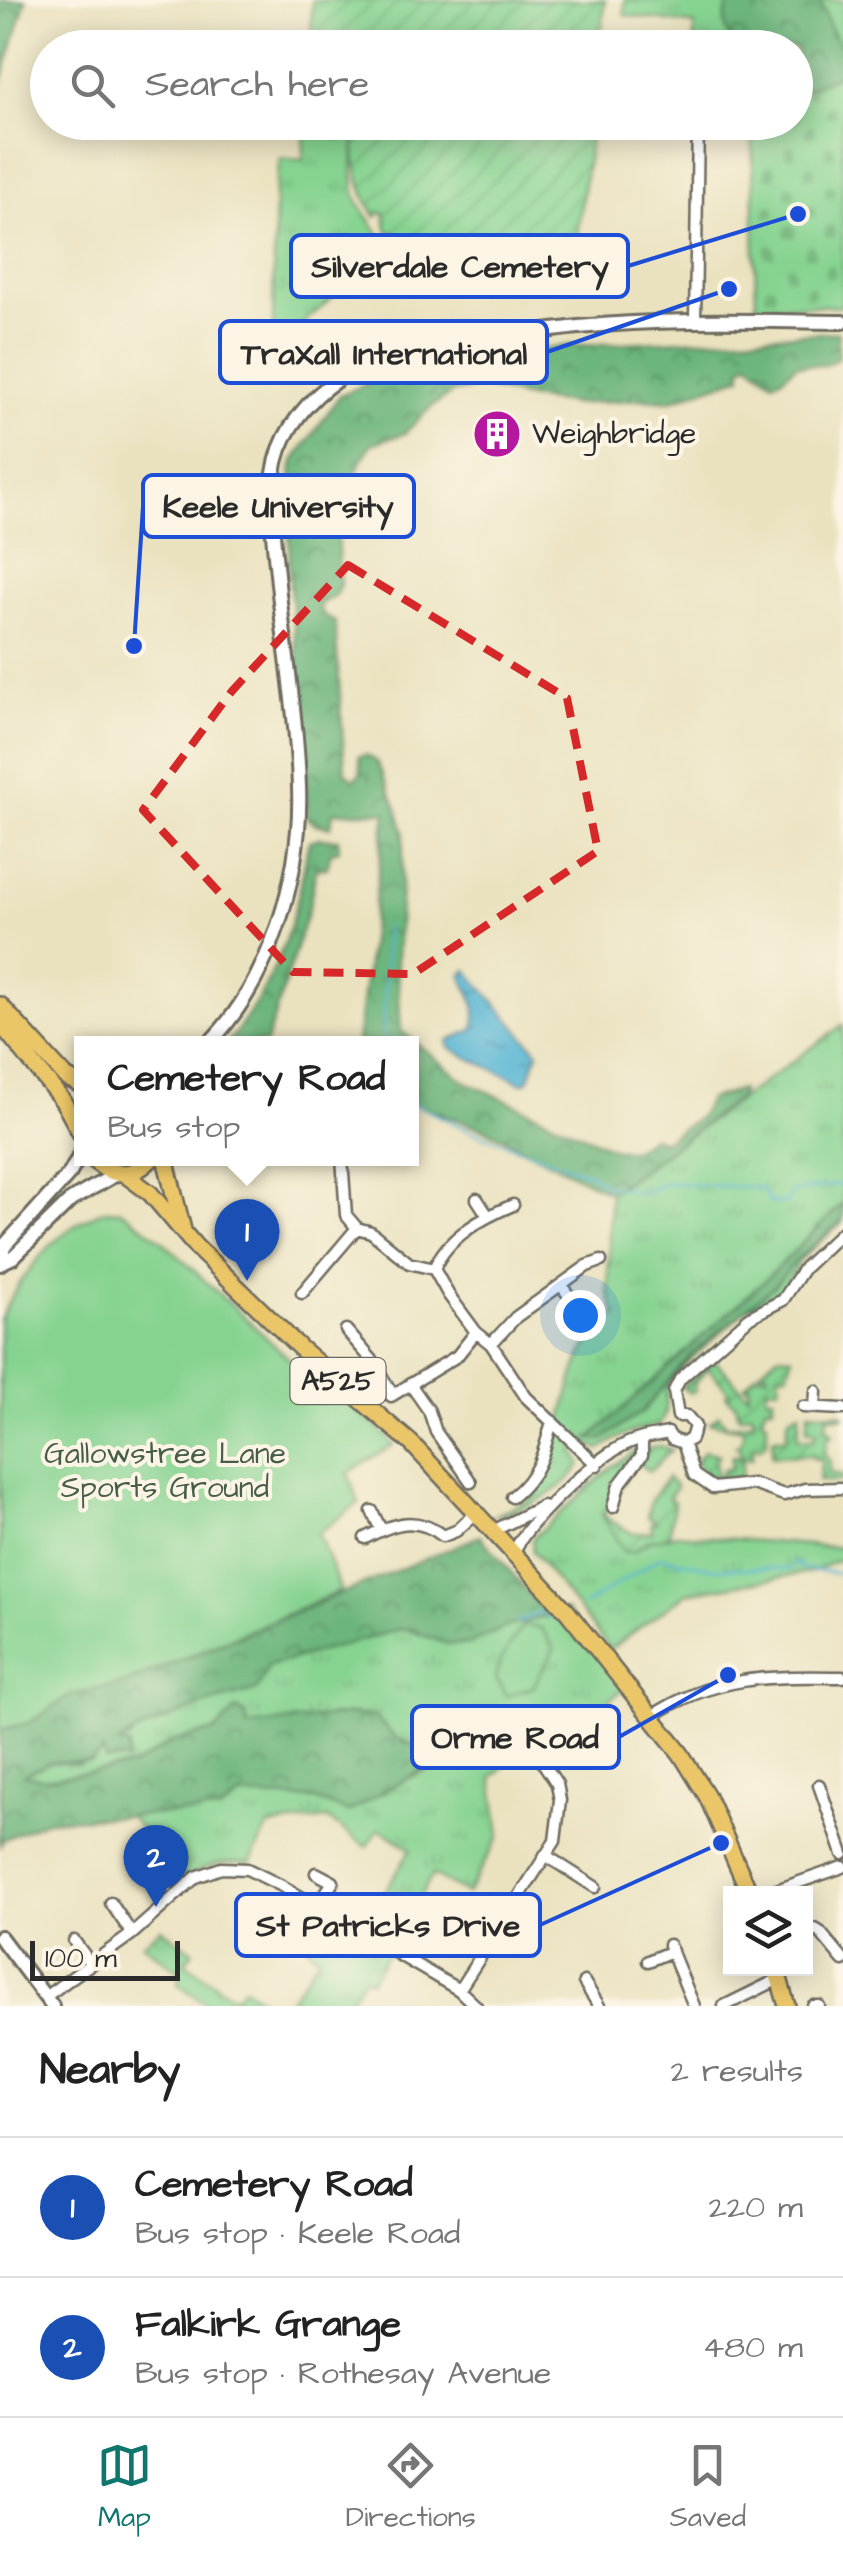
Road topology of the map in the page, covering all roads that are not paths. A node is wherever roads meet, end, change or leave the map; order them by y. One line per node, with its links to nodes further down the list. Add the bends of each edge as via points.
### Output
1 (698, 140): 2 (street)
2 (695, 320): 3 (street); 6 (street, via 579,327 390,358 336,380 305,408 281,447 272,500 299,787 296,845 280,919 248,993)
3 (843, 322)
4 (0, 1005): 7 (main road)
5 (0, 1023): 8 (main road)
6 (216, 1036)
7 (74, 1082)
8 (74, 1122)
9 (74, 1166): 22 (street, via 4,1246)
10 (101, 1166): 14 (main road)
11 (143, 1166): 14 (main road)
12 (167, 1166): 19 (main road, A525)
13 (343, 1166): 18 (street, via 346,1215)
14 (121, 1173): 19 (main road, A525); 22 (street, via 71,1200)
15 (477, 1198): 17 (street)
16 (513, 1205): 17 (street)
17 (488, 1216): 23 (street, via 463,1232)
18 (357, 1228): 23 (street, via 409,1264); 25 (street)
19 (183, 1230): 45 (main road, A525)
20 (843, 1231): 33 (street, via 804,1268 783,1300 750,1317 680,1379 674,1391)
21 (601, 1262): 24 (street)
22 (0, 1263)
23 (434, 1270): 28 (street)
24 (561, 1285): 26 (street); 29 (street)
25 (302, 1293)
26 (572, 1300)
27 (346, 1330): 30 (street, via 392,1395)
28 (476, 1332): 29 (street); 30 (street, via 458,1356)
29 (491, 1344): 34 (street, via 526,1397)
30 (410, 1384): 39 (street)
31 (816, 1391): 32 (street, via 809,1407)
32 (843, 1409)
33 (678, 1416): 35 (street); 37 (street, via 695,1426)
34 (552, 1421): 38 (street); 41 (street, via 540,1465)
35 (668, 1432): 36 (street); 37 (street)
36 (642, 1439): 38 (street); 43 (street, via 642,1455 618,1485)
37 (683, 1443): 40 (street, via 694,1475 713,1488 752,1484 784,1495)
38 (598, 1465): 42 (street)
39 (471, 1482)
40 (843, 1488)
41 (520, 1495)
42 (556, 1499): 47 (street); 49 (street)
43 (612, 1507)
44 (372, 1511): 46 (street)
45 (478, 1512): 46 (street, via 443,1536 413,1522); 47 (main road, A525)
46 (380, 1530): 48 (street)
47 (495, 1530): 49 (main road, A525)
48 (366, 1538)
49 (514, 1552): 51 (main road, A525)
50 (843, 1677): 51 (street, via 738,1680 700,1689)
51 (651, 1717): 58 (main road, A525, via 707,1796)
52 (541, 1752): 55 (street, via 560,1800 555,1840)
53 (818, 1784): 54 (street)
54 (843, 1854)
55 (545, 1855): 60 (street); 73 (street)
56 (843, 1867): 59 (street)
57 (316, 1873): 62 (street, via 334,1882)
58 (746, 1886)
59 (788, 1886)
60 (595, 1888)
61 (111, 1903): 64 (street)
62 (317, 1906): 64 (street, via 247,1869 221,1868 196,1877); 73 (street)
63 (813, 1931): 67 (street)
64 (132, 1934): 69 (street)
65 (0, 1937): 74 (street)
66 (74, 1941): 69 (street)
67 (843, 1960)
68 (648, 1961): 77 (street, via 670,1948)
69 (92, 1964): 74 (street)
70 (774, 1976): 78 (street)
71 (778, 1976): 79 (main road)
72 (584, 1982): 76 (street)
73 (458, 1990): 75 (street)
74 (48, 2001)
75 (476, 2006)
76 (599, 2006)
77 (694, 2006)
78 (724, 2006)
79 (787, 2006)

